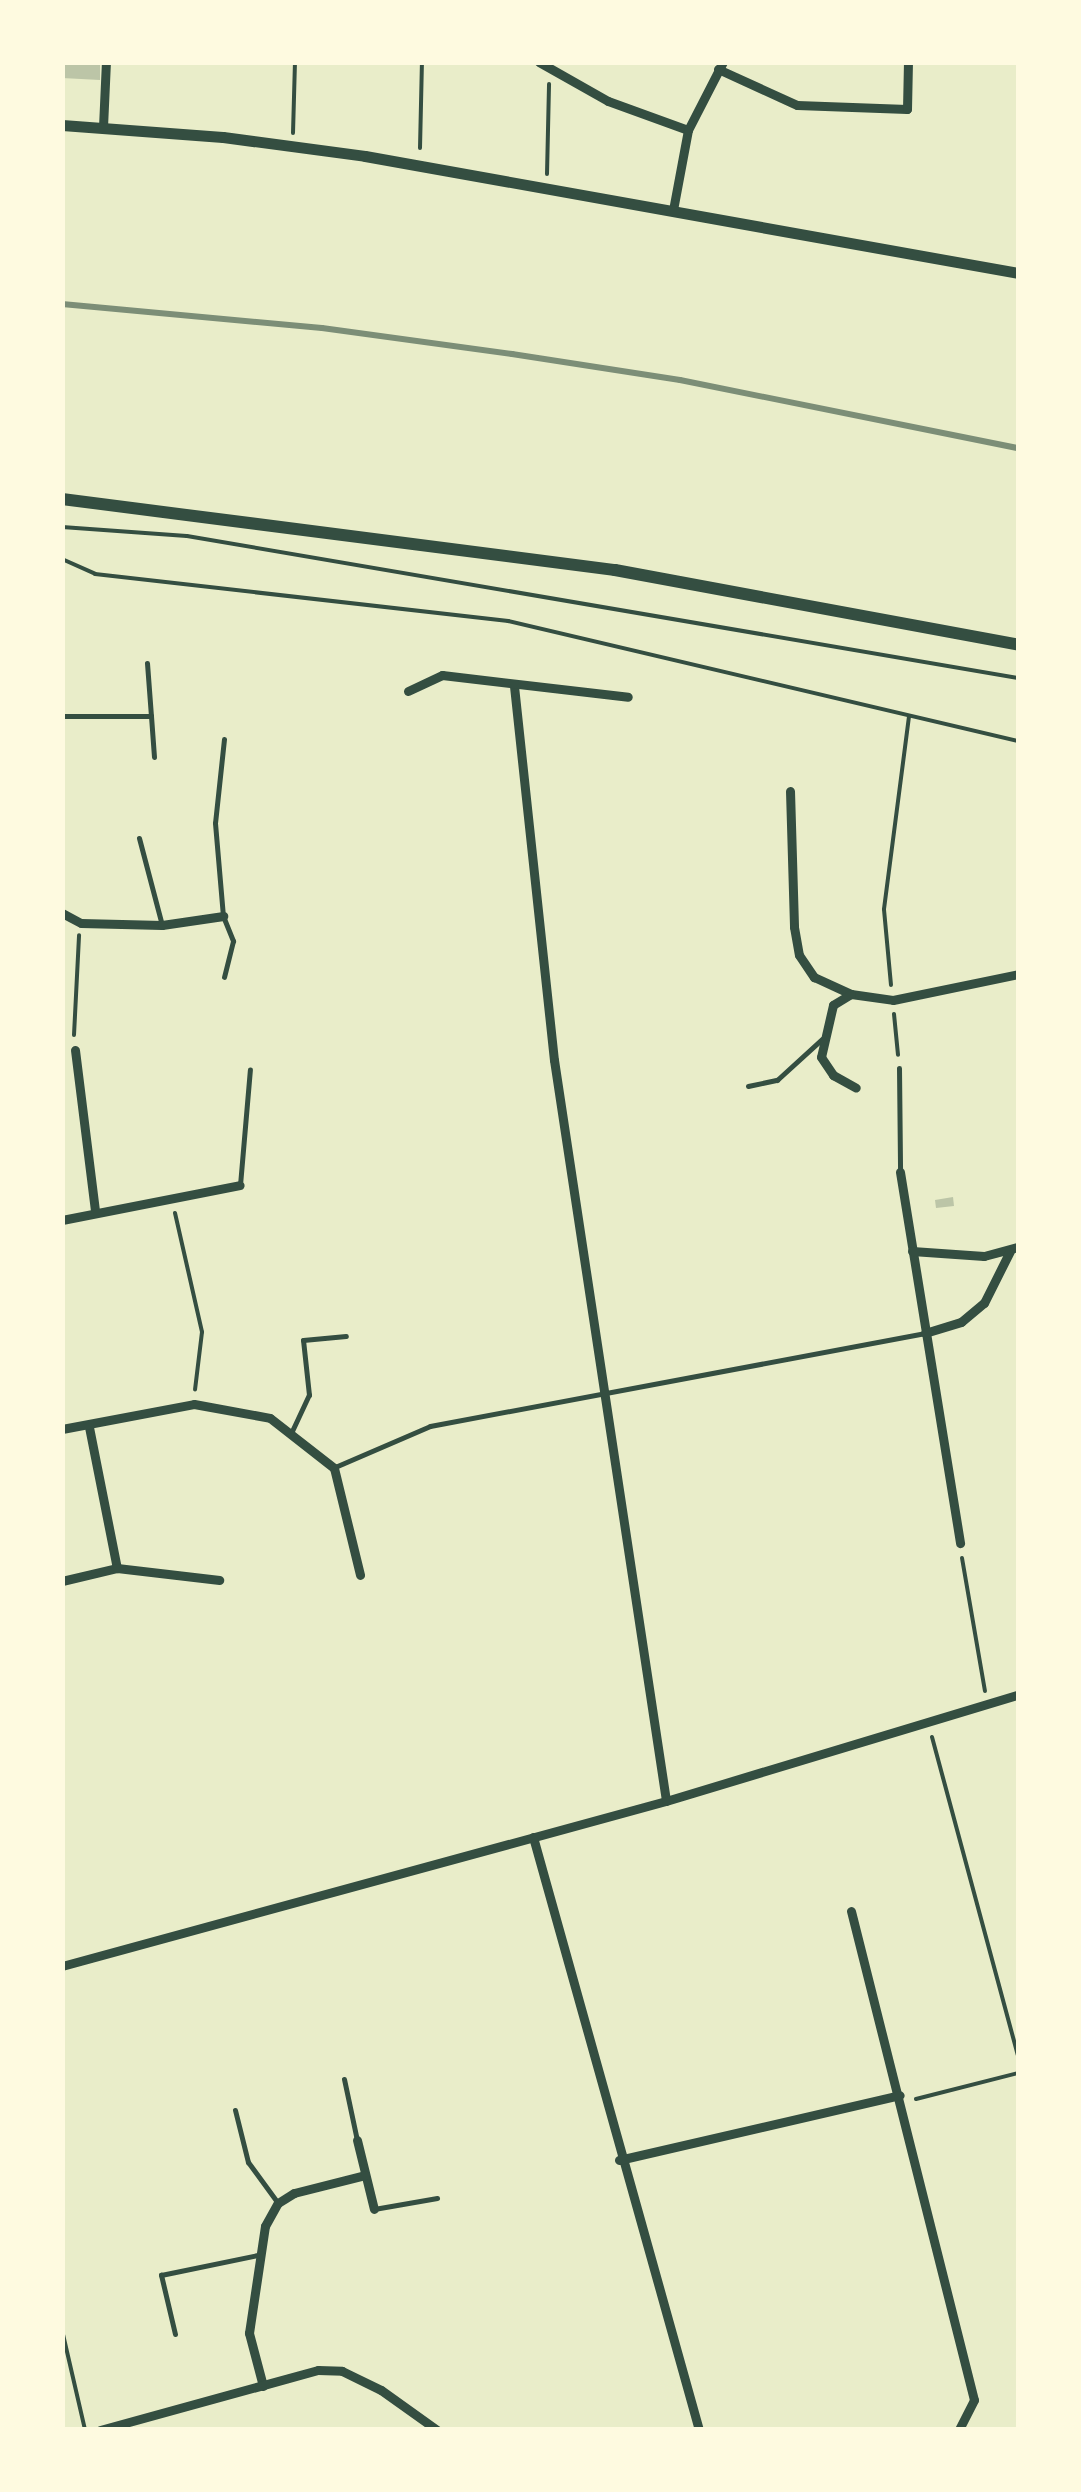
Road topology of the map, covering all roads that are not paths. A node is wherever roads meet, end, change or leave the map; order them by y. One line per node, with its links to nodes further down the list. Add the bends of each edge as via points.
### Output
1 (106, 62): 6 (street)
2 (539, 62): 7 (street)
3 (908, 62): 4 (street, via 907,108 797,104)
4 (720, 66): 7 (street)
5 (62, 125): 6 (street)
6 (103, 127): 8 (street, via 292,147)
7 (688, 130): 8 (street)
8 (673, 210): 9 (street)
9 (1018, 273)
10 (62, 498): 11 (main road, via 615,570)
11 (1018, 645)
12 (147, 663): 17 (lane)
13 (514, 686): 14 (street, via 442,675); 15 (street, via 539,682); 42 (street, via 554,1060)
14 (408, 691)
15 (628, 697)
16 (62, 716): 17 (lane)
17 (151, 716): 19 (lane)
18 (224, 738): 23 (lane, via 215,823)
19 (154, 757)
20 (790, 792): 27 (street, via 799,955 814,977)
21 (139, 838): 24 (lane)
22 (62, 914): 24 (street, via 80,923)
23 (223, 916): 24 (street); 26 (lane, via 233,942)
24 (162, 925)
25 (1018, 974): 27 (street, via 892,1000)
26 (224, 977)
27 (851, 994): 28 (street, via 833,1006)
28 (822, 1039): 32 (lane, via 777,1080); 33 (street, via 821,1057 833,1075)
29 (74, 1050): 36 (street)
30 (899, 1068): 34 (lane)
31 (250, 1069): 35 (lane)
32 (748, 1086)
33 (856, 1088)
34 (900, 1172): 39 (street)
35 (240, 1185): 36 (street)
36 (95, 1210): 37 (street)
37 (62, 1220)
38 (1014, 1249): 39 (street); 40 (street, via 984,1303 962,1322)
39 (912, 1251): 40 (street)
40 (925, 1333): 42 (lane); 47 (street)
41 (346, 1336): 45 (lane, via 303,1340 309,1394)
42 (600, 1397): 46 (lane, via 430,1426); 53 (street)
43 (89, 1427): 44 (street); 45 (street, via 194,1404 270,1418); 48 (street)
44 (62, 1428)
45 (292, 1430): 46 (street)
46 (334, 1468): 49 (street)
47 (960, 1544)
48 (117, 1568): 50 (street); 51 (street)
49 (360, 1575)
50 (219, 1580)
51 (62, 1582)
52 (1018, 1696): 53 (street)
53 (666, 1800): 54 (street)
54 (533, 1837): 56 (street); 61 (street)
55 (851, 1911): 58 (street)
56 (62, 1966)
57 (344, 2079): 60 (lane)
58 (901, 2099): 61 (street); 72 (street, via 974,2400)
59 (235, 2110): 64 (lane, via 248,2162)
60 (357, 2140): 62 (street)
61 (619, 2160): 71 (street)
62 (366, 2174): 64 (street, via 294,2192); 65 (street)
63 (438, 2198): 65 (lane)
64 (278, 2203): 66 (street)
65 (374, 2209)
66 (258, 2255): 67 (lane, via 161,2275); 68 (street, via 249,2333)
67 (175, 2334)
68 (263, 2386): 69 (street); 70 (street, via 342,2370 407,2403)
69 (100, 2430)
70 (437, 2430)
71 (699, 2430)
72 (959, 2430)

